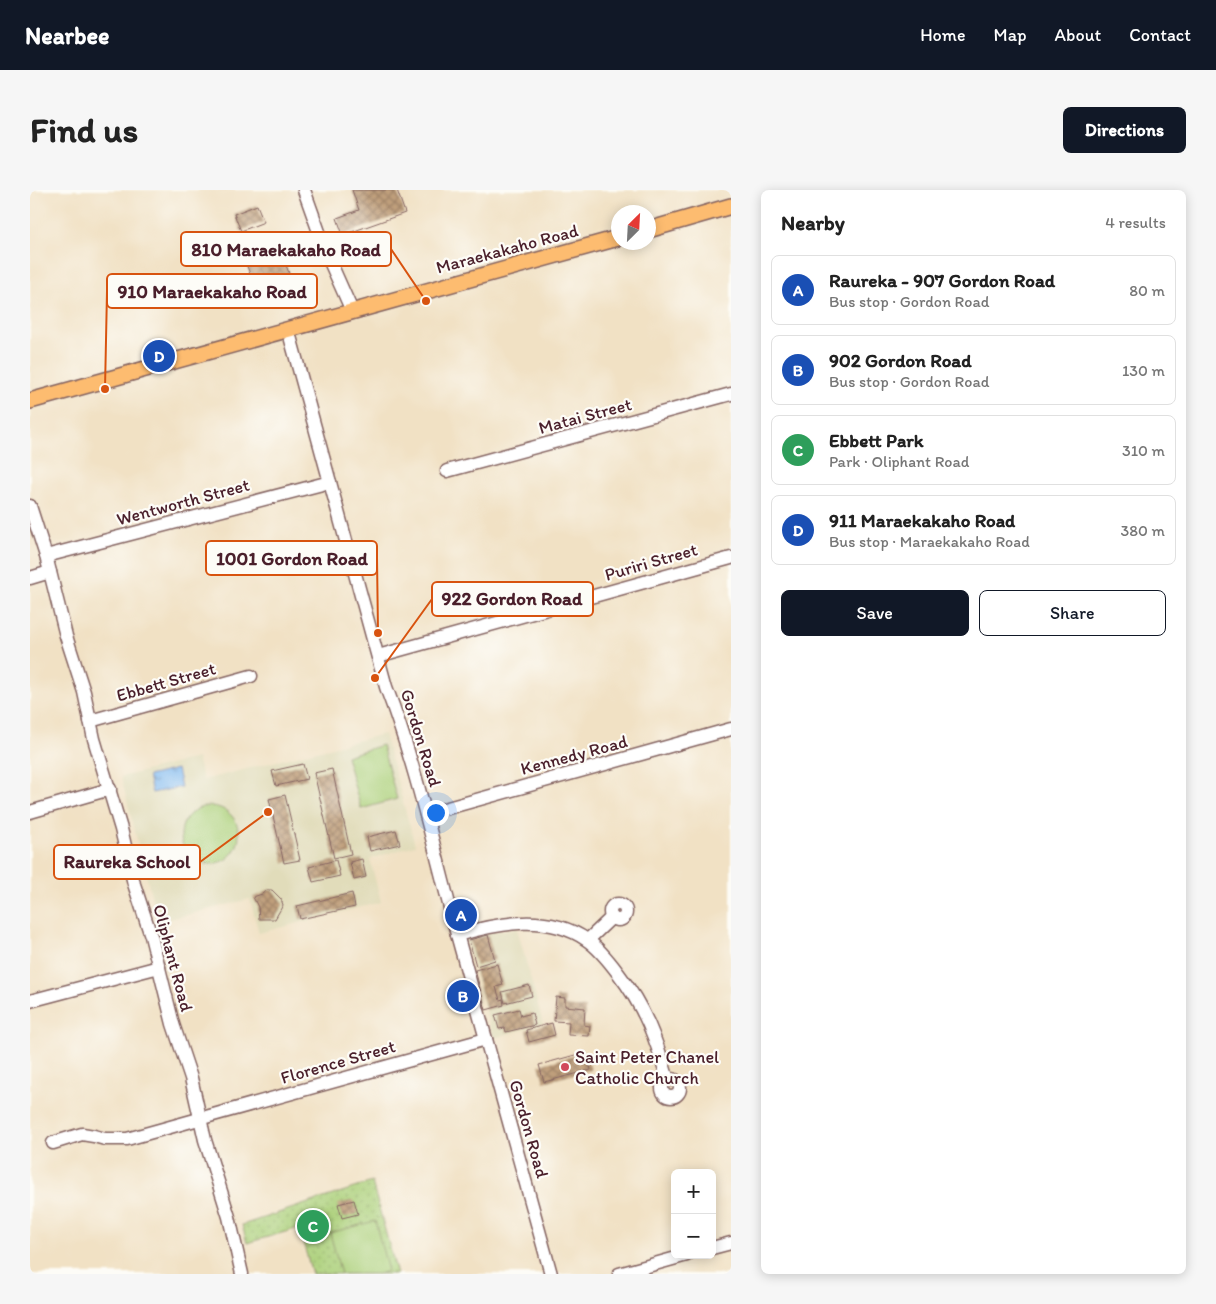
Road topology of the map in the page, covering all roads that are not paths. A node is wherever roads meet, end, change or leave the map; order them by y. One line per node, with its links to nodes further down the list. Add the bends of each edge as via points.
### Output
1 (304, 190): 5 (street)
2 (731, 206): 3 (main road)
3 (656, 228)
4 (611, 240): 5 (main road, Maraekakaho Road)
5 (352, 311): 6 (main road, Maraekakaho Road)
6 (288, 329): 8 (main road, Maraekakaho Road); 10 (street, Gordon Road)
7 (731, 394): 9 (street, Matai Street)
8 (30, 401)
9 (447, 471)
10 (330, 482): 12 (street, Wentworth Street); 16 (street, Gordon Road)
11 (30, 506): 12 (street, Oliphant Road)
12 (46, 556): 14 (street, Oliphant Road)
13 (731, 558): 16 (street, Puriri Street)
14 (50, 572): 15 (street); 18 (street, Oliphant Road)
15 (30, 578)
16 (378, 656): 22 (street, Gordon Road)
17 (251, 676): 18 (street, Ebbett Street)
18 (90, 721): 20 (street, Oliphant Road)
19 (731, 729): 22 (street, Kennedy Road)
20 (110, 789): 21 (street); 26 (street, Oliphant Road)
21 (30, 812)
22 (426, 814): 24 (street, Gordon Road)
23 (612, 917): 25 (street)
24 (457, 936): 25 (street, via 489,926 533,923 558,927); 28 (street, Gordon Road)
25 (588, 940): 29 (street, via 611,964 641,1008 658,1042)
26 (159, 967): 27 (street); 30 (street, Oliphant Road)
27 (30, 1001)
28 (486, 1038): 30 (street, Florence Street); 36 (street, Gordon Road)
29 (668, 1080)
30 (200, 1120): 31 (street, Florence Street, via 127,1139 110,1140 82,1134); 35 (street, Oliphant Road)
31 (52, 1142)
32 (731, 1243): 33 (street)
33 (716, 1247)
34 (673, 1259): 37 (street)
35 (242, 1274)
36 (551, 1274)
37 (620, 1274)

